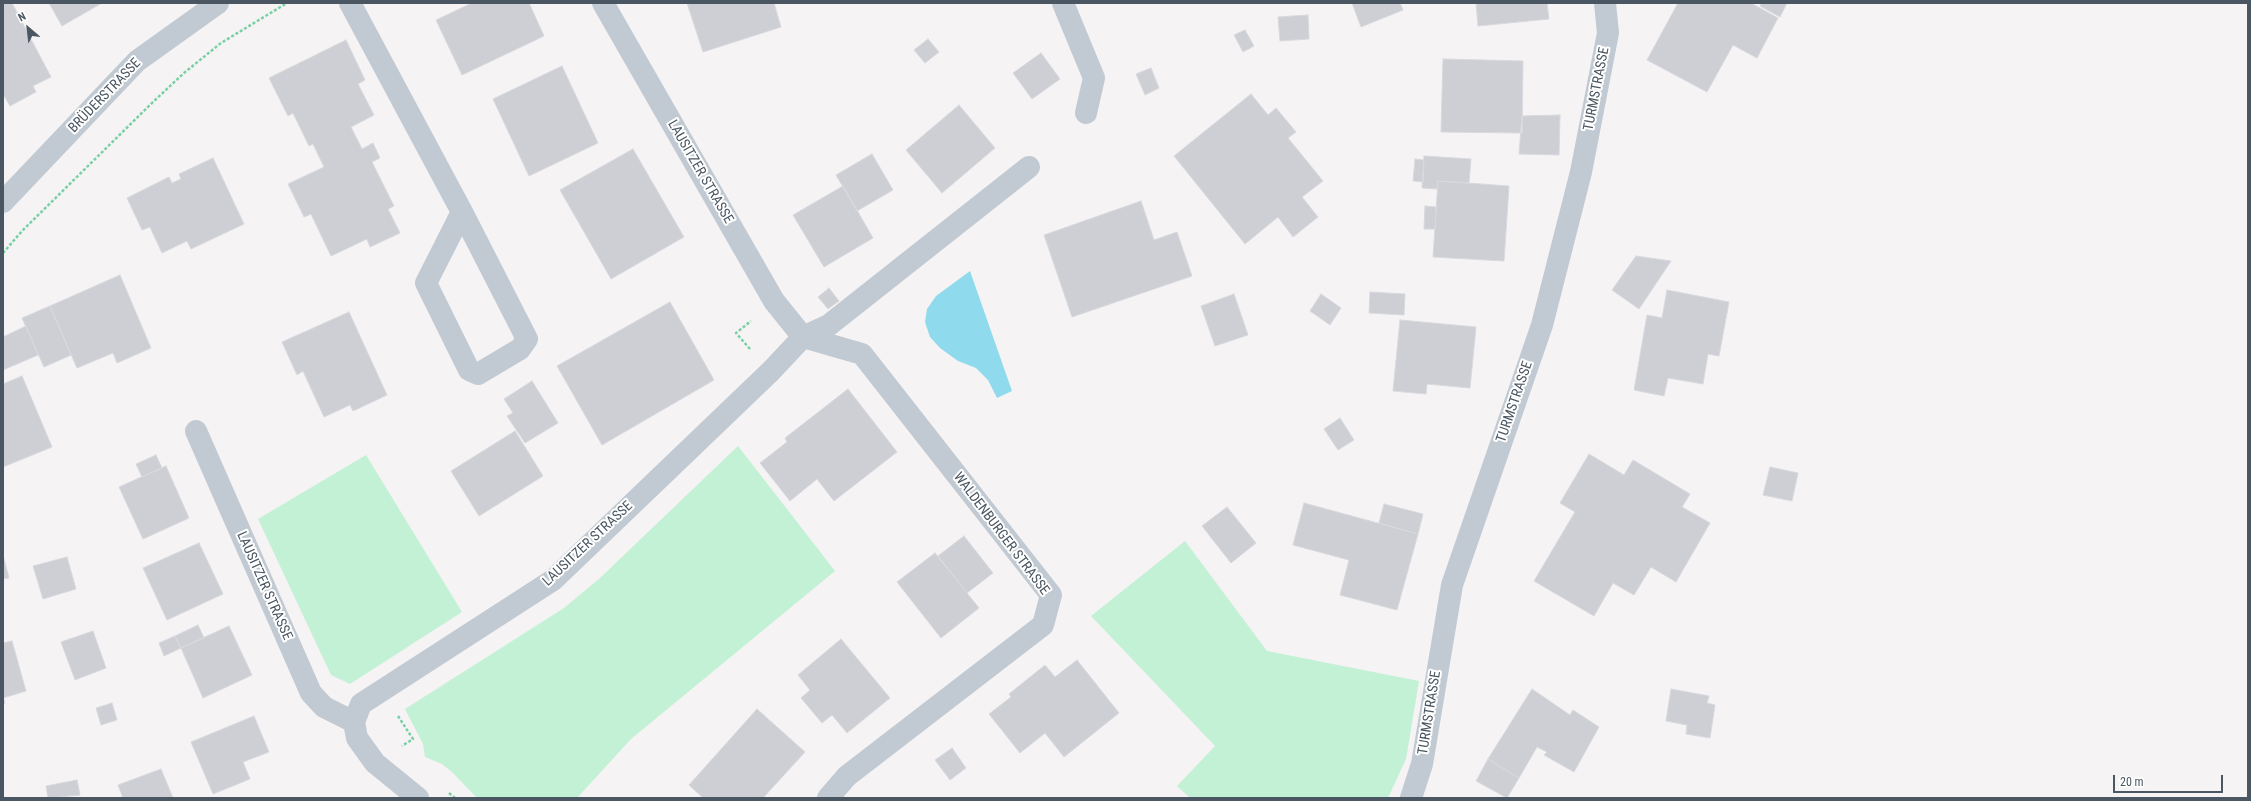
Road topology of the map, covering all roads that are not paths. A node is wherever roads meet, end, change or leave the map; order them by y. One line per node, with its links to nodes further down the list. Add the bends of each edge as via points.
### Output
1 (218, 3): 8 (street, BRÜDERSTRASSE, via 137,61)
2 (350, 3): 9 (street)
3 (603, 3): 10 (street, LAUSITZER STRASSE, via 774,301)
4 (1063, 3): 6 (street, via 1094,78)
5 (1605, 3): 15 (street, TURMSTRASSE, via 1608,33 1581,172 1542,325 1452,585 1422,764)
6 (1086, 113)
7 (1029, 167): 10 (street, LAUSITZER STRASSE, via 829,325)
8 (5, 196)
9 (462, 212): 9 (street, via 426,283 469,370 478,374 520,349 527,339)
10 (803, 338): 12 (street, LAUSITZER STRASSE, via 553,580 362,704); 14 (street, WALDENBURGER STRASSE, via 862,354 1051,595 1043,625 847,776)
11 (196, 431): 12 (street, LAUSITZER STRASSE, via 311,693 324,707)
12 (354, 722): 13 (street, via 357,738 375,763)
13 (418, 798)
14 (828, 798)
15 (1411, 798)

